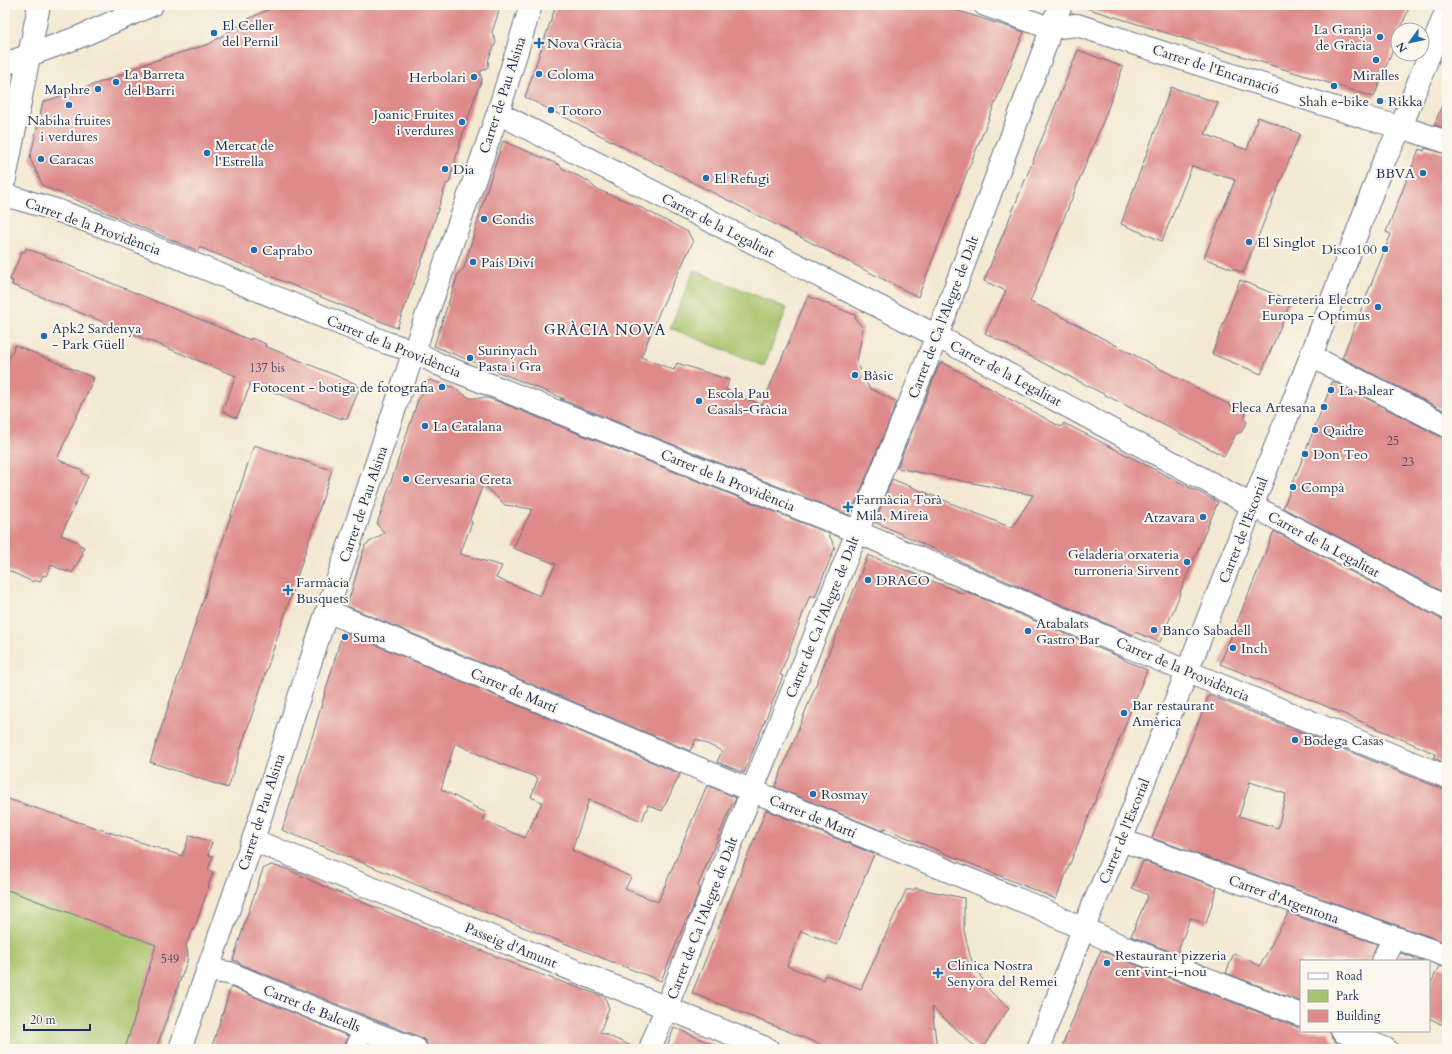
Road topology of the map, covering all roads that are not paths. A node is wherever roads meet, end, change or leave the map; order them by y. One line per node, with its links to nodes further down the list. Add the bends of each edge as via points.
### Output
1 (39, 5): 8 (street)
2 (152, 5): 8 (street, via 79,37)
3 (530, 5): 10 (street, Carrer de Pau Alsina)
4 (985, 5): 7 (street, Carrer de l'Encarnació)
5 (1061, 5): 7 (street, Carrer de Ca l'Alegre de Dalt)
6 (1447, 10): 11 (street, Carrer de l'Escorial)
7 (1050, 28): 11 (street, Carrer de l'Encarnació, via 1077,25); 15 (street, Carrer de Ca l'Alegre de Dalt)
8 (29, 55): 9 (street); 13 (street)
9 (5, 64)
10 (498, 113): 15 (street, Carrer de la Legalitat); 16 (street, Carrer de Pau Alsina)
11 (1401, 127): 12 (street, Carrer de l'Encarnació); 17 (street, Carrer de l'Escorial, via 1383,163)
12 (1447, 142)
13 (5, 179)
14 (5, 195): 16 (street, Carrer de la Providència, via 104,227 387,343)
15 (937, 336): 19 (street, Carrer de la Legalitat); 20 (street, Carrer de Ca l'Alegre de Dalt)
16 (414, 351): 20 (street, Carrer de la Providència, via 438,364); 22 (street, Carrer de Pau Alsina)
17 (1311, 356): 18 (street); 19 (street, Carrer de l'Escorial)
18 (1447, 426)
19 (1252, 506): 21 (street, Carrer de la Legalitat); 23 (street, Carrer de l'Escorial)
20 (857, 532): 23 (street, Carrer de la Providència); 25 (street, Carrer de Ca l'Alegre de Dalt)
21 (1447, 608)
22 (327, 611): 25 (street, Carrer de Martí); 26 (street, Carrer de Pau Alsina)
23 (1188, 672): 24 (street, Carrer de la Providència); 27 (street, Carrer de l'Escorial)
24 (1447, 777)
25 (752, 791): 28 (street, Carrer de Martí, via 1037,907); 33 (street, Carrer de Ca l'Alegre de Dalt)
26 (253, 840): 32 (street, Carrer de Pau Alsina); 33 (street, Passeig d'Amunt)
27 (1121, 840): 28 (street, Carrer de l'Escorial); 29 (street, Carrer d'Argentona)
28 (1083, 929): 34 (street, Carrer de Martí); 42 (street, Carrer de l'Escorial)
29 (1394, 938): 30 (street, Carrer d'Argentona); 31 (street)
30 (1447, 956)
31 (1383, 960)
32 (207, 970): 35 (street, Carrer de Balcells, via 229,974); 37 (street, Carrer de Pau Alsina)
33 (667, 1008): 40 (street, Carrer de Ca l'Alegre de Dalt); 41 (street, Passeig d'Amunt)
34 (1300, 1015)
35 (363, 1029): 38 (street); 39 (street, Carrer de Balcells)
36 (1342, 1036): 43 (street)
37 (180, 1049)
38 (355, 1049)
39 (416, 1049)
40 (650, 1049)
41 (768, 1049)
42 (1038, 1049)
43 (1386, 1049)

